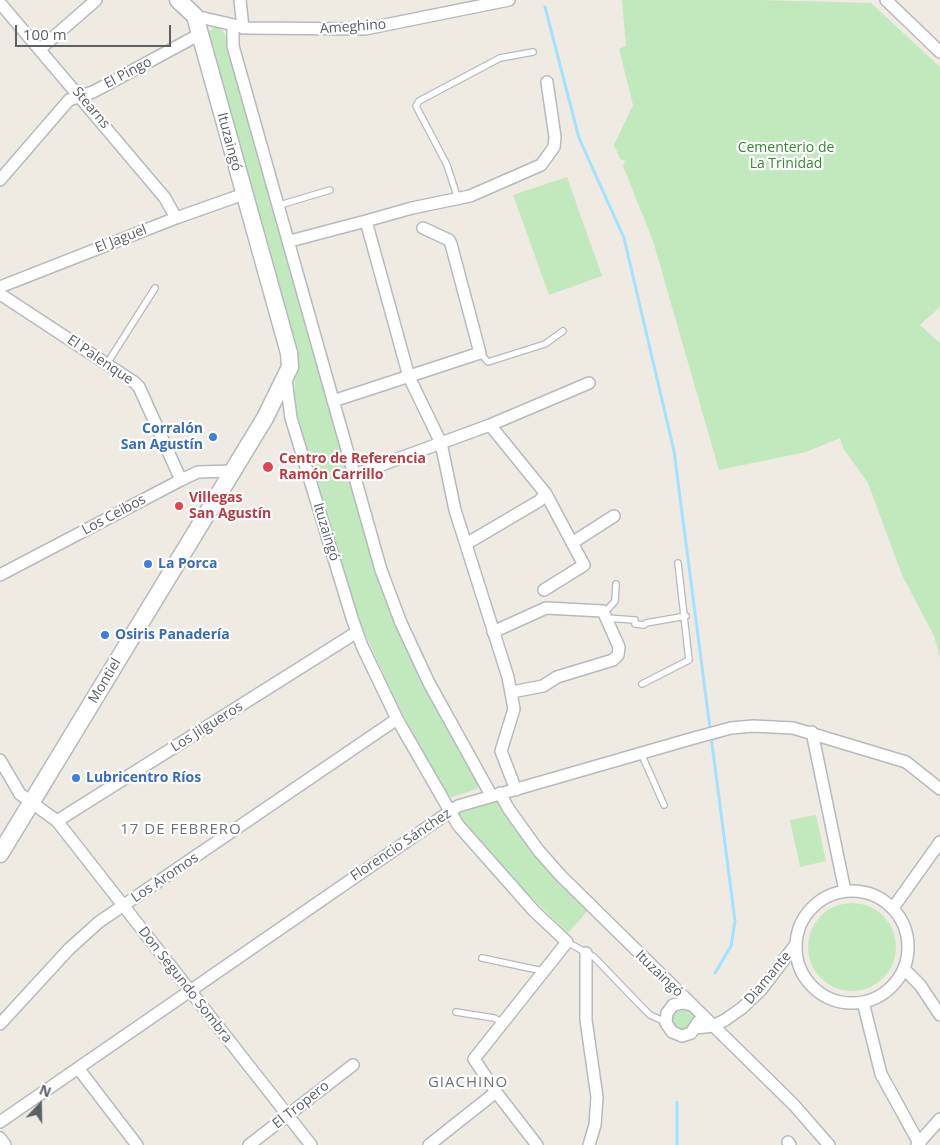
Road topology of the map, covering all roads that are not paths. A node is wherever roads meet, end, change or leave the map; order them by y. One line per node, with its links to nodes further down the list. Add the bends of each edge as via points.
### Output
1 (96, 0): 10 (street)
2 (178, 0): 7 (street, Ameghino)
3 (240, 0): 8 (street, Ituzaingó)
4 (509, 0): 8 (street, Ameghino, via 366,29)
5 (886, 0): 12 (street)
6 (0, 3): 10 (street, Stearns)
7 (195, 16): 8 (street, Ameghino); 9 (street)
8 (238, 27): 19 (street, Ituzaingó, via 233,46)
9 (200, 34): 14 (street, El Pingo); 17 (street, Ituzaingó)
10 (40, 49): 14 (street, Stearns)
11 (533, 52): 18 (lane, via 500,58 419,101 416,106 447,165)
12 (940, 52)
13 (547, 82): 18 (street, via 555,137 554,147 542,165)
14 (80, 96): 15 (street, El Pingo, via 69,100); 20 (street, Stearns, via 165,198)
15 (0, 180)
16 (330, 190): 19 (lane)
17 (244, 194): 20 (street, El Jaguel); 31 (street, Ituzaingó, via 289,353 290,367)
18 (458, 199): 21 (street)
19 (280, 205): 23 (street, Ituzaingó)
20 (176, 218): 24 (street, El Jaguel)
21 (366, 221): 23 (street); 30 (street)
22 (423, 228): 28 (street, via 449,240)
23 (290, 241): 33 (street, Ituzaingó)
24 (0, 287)
25 (155, 288): 29 (lane)
26 (0, 294): 29 (street, El Palenque)
27 (563, 331): 28 (lane, via 545,344 488,362)
28 (480, 352): 30 (street)
29 (108, 362): 40 (street, El Palenque, via 139,387)
30 (409, 377): 33 (street); 37 (street)
31 (286, 379): 34 (street, Montiel); 35 (street, Ituzaingó)
32 (589, 383): 36 (street)
33 (333, 401): 39 (street, Ituzaingó)
34 (265, 418): 35 (street, via 279,413); 38 (street, Montiel)
35 (291, 418): 51 (street, Ituzaingó)
36 (490, 425): 37 (street); 41 (street)
37 (441, 442): 39 (street); 44 (street, via 455,510)
38 (232, 471): 40 (street, Los Ceibos, via 198,472); 62 (street, Montiel)
39 (354, 476): 61 (street, Ituzaingó, via 381,570 401,624 429,683)
40 (181, 480): 46 (street, Los Ceibos)
41 (546, 494): 43 (street); 44 (street)
42 (614, 516): 43 (street)
43 (572, 543): 48 (street, via 584,565)
44 (466, 544): 52 (street)
45 (678, 563): 50 (lane)
46 (0, 575)
47 (616, 584): 49 (lane, via 615,602)
48 (544, 590)
49 (604, 614): 50 (lane, via 644,625 646,622); 52 (street, via 546,608); 54 (street, via 619,647 616,658 557,677 542,686)
50 (686, 616): 53 (lane, via 688,662)
51 (357, 632): 55 (street, Ituzaingó); 65 (street, Los Jilgueros)
52 (493, 632): 54 (street)
53 (642, 684)
54 (512, 692): 60 (street, via 513,716 501,751)
55 (397, 719): 64 (street, Ituzaingó); 69 (street, Los Aromos)
56 (812, 732): 57 (street, Florencio Sánchez, via 774,727 730,728); 59 (street, Florencio Sánchez, via 906,762); 68 (street)
57 (640, 753): 60 (street, Florencio Sánchez); 63 (lane)
58 (0, 760): 62 (street, Don Segundo Sombra, via 20,794)
59 (940, 789)
60 (516, 790): 61 (street, Florencio Sánchez)
61 (496, 794): 64 (street, Florencio Sánchez); 77 (street, Ituzaingó, via 554,869)
62 (31, 803): 65 (street, Don Segundo Sombra); 67 (street, Montiel)
63 (664, 805)
64 (449, 811): 71 (street, Ituzaingó, via 466,836 534,911); 78 (street, Florencio Sánchez)
65 (57, 821): 69 (street, Don Segundo Sombra)
66 (940, 842): 70 (street)
67 (0, 854)
68 (845, 891): 70 (street, via 864,892); 72 (street, via 818,902 806,914)
69 (124, 906): 78 (street, Don Segundo Sombra); 86 (street, Los Aromos, via 90,929)
70 (893, 908): 75 (street, via 907,937)
71 (567, 942): 73 (lane); 76 (street)
72 (796, 944): 79 (street, via 801,969 816,989 830,998); 87 (street, Diamante, via 753,998)
73 (586, 953): 85 (lane, via 602,964 650,1015); 96 (street, via 586,1020 596,1082)
74 (482, 958): 76 (lane)
75 (904, 969): 79 (street, via 887,990); 83 (street, via 920,985)
76 (543, 971): 84 (street)
77 (673, 987): 80 (street, via 676,996); 81 (street, Ituzaingó)
78 (190, 990): 90 (street, Florencio Sánchez); 92 (street, Don Segundo Sombra)
79 (863, 1002): 97 (street, via 881,1074)
80 (673, 1005): 81 (street, via 683,1003); 85 (street, via 667,1013)
81 (694, 1008): 87 (street, Ituzaingó); 88 (street, via 699,1018)
82 (456, 1012): 84 (lane)
83 (940, 1015)
84 (502, 1022): 91 (street, via 474,1059)
85 (666, 1022): 88 (street, via 678,1035 688,1034)
86 (0, 1024)
87 (713, 1026): 88 (street); 104 (street, Ituzaingó, via 794,1105)
88 (696, 1028)
89 (353, 1065): 92 (street, El Tropero)
90 (78, 1068): 94 (street, Florencio Sánchez); 99 (street)
91 (496, 1092): 102 (street); 103 (street)
92 (287, 1116): 100 (street, El Tropero); 101 (street, Don Segundo Sombra)
93 (940, 1119): 97 (street)
94 (0, 1122)
95 (0, 1138): 98 (street)
96 (591, 1140)
97 (918, 1144)
98 (6, 1145)
99 (137, 1145)
100 (249, 1145)
101 (310, 1145)
102 (429, 1145)
103 (537, 1145)
104 (829, 1145)

